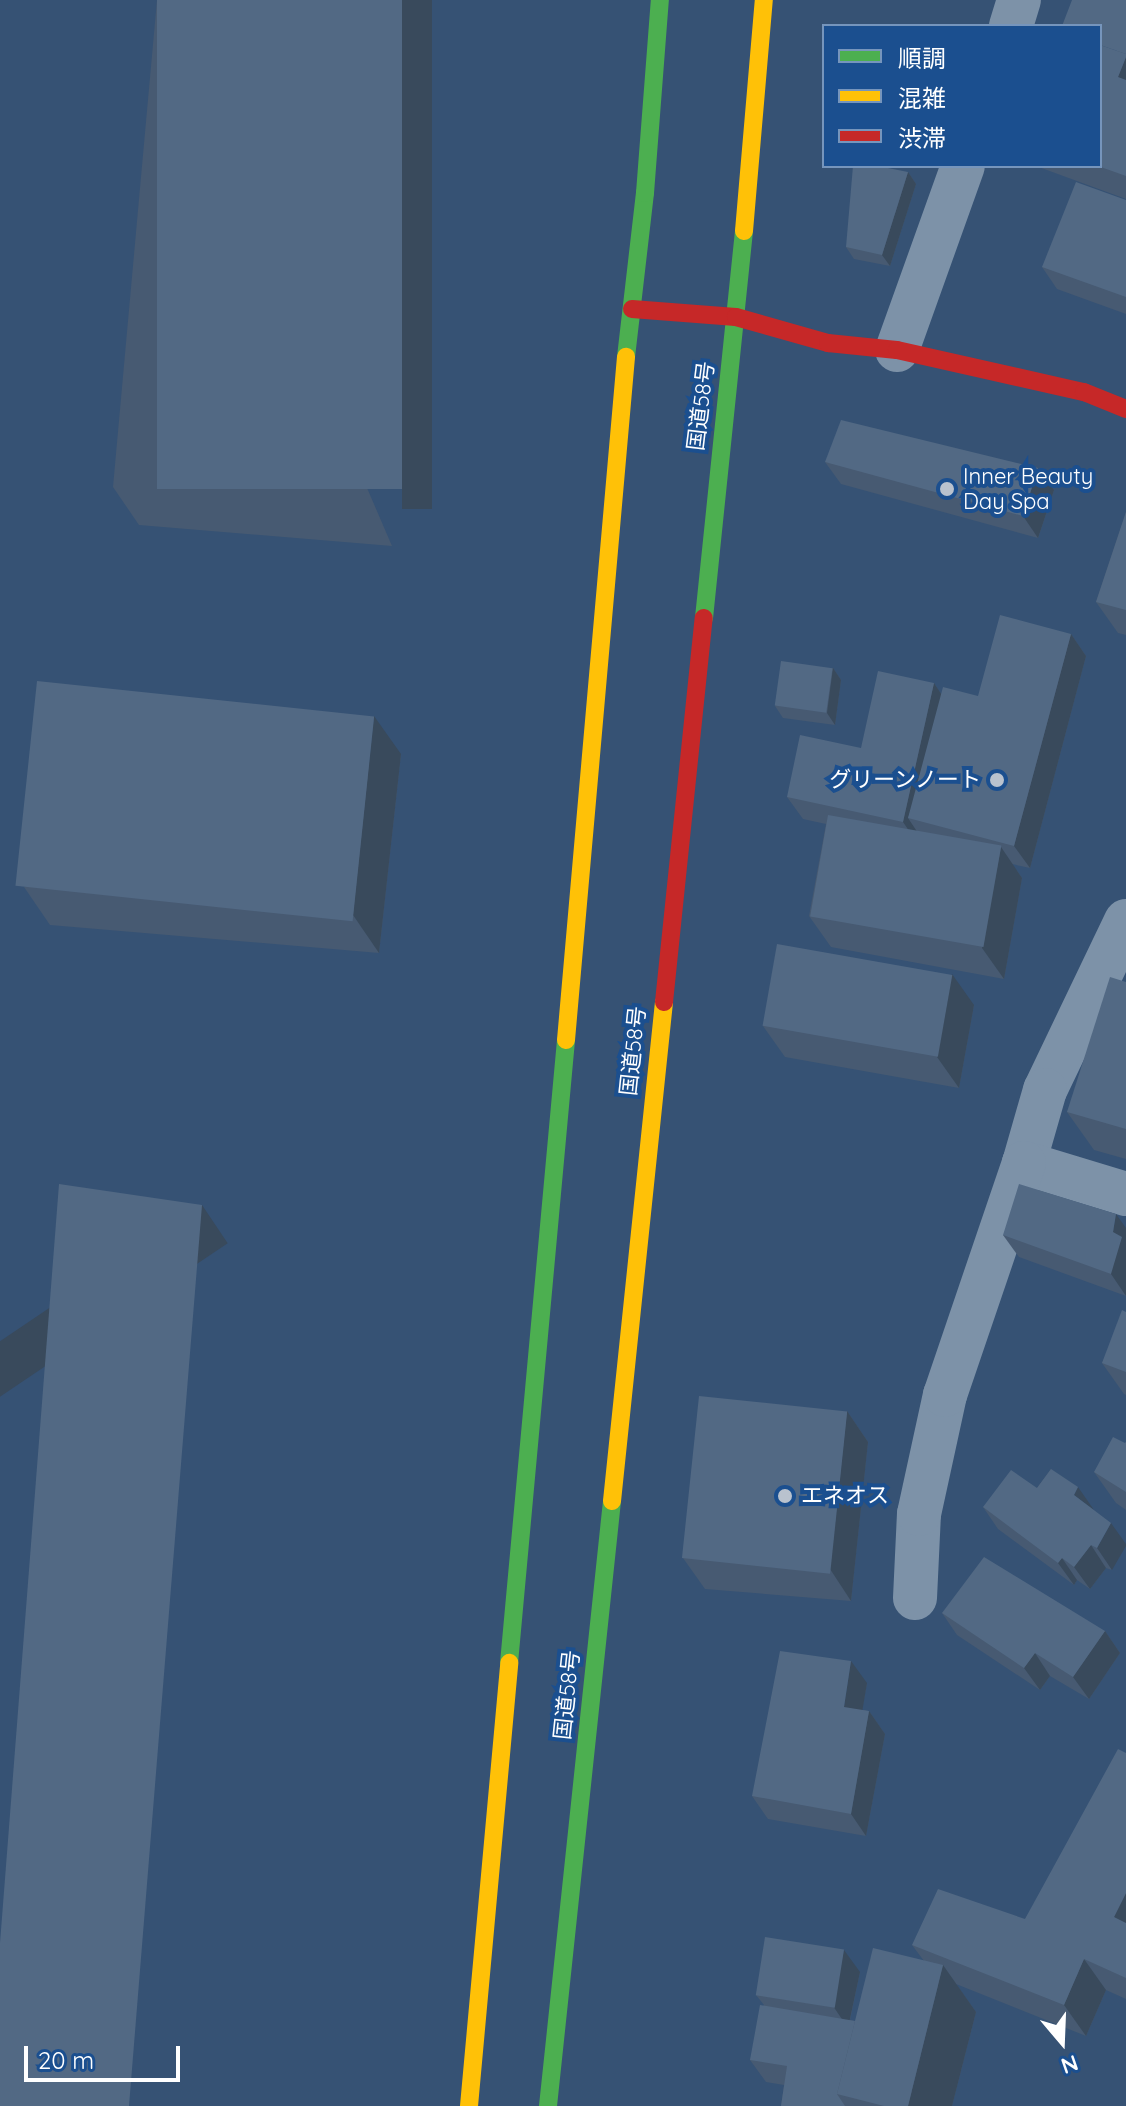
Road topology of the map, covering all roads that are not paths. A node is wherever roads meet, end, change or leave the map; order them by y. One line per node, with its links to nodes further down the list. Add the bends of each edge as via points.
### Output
1 (660, 0): 6 (main road)
2 (764, 0): 7 (main road, 国道58号)
3 (1019, 0): 4 (street)
4 (1012, 24)
5 (962, 168): 8 (street)
6 (632, 309): 7 (main road); 14 (main road)
7 (736, 317): 8 (main road, via 828,343); 15 (main road, 国道58号)
8 (897, 350): 9 (main road, via 1084,392)
9 (1126, 409)
10 (1123, 938): 11 (street, via 1045,1090)
11 (1024, 1163): 12 (street); 13 (street, via 945,1395 919,1514)
12 (1126, 1194)
13 (915, 1598)
14 (469, 2106)
15 (548, 2106)

